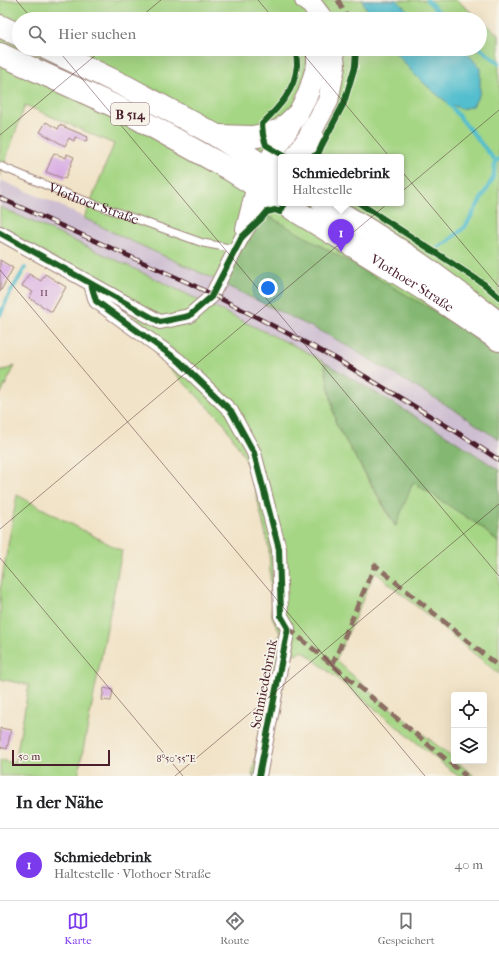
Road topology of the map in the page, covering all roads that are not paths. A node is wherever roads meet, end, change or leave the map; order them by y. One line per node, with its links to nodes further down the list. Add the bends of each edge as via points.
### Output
1 (296, 0): 3 (main road)
2 (305, 0): 4 (main road)
3 (305, 12)
4 (318, 12)
5 (0, 26): 6 (main road)
6 (12, 32)
7 (0, 54): 19 (main road, B 514, via 119,108 229,169)
8 (63, 56): 13 (main road, B 514, via 127,87)
9 (317, 56): 11 (main road, via 308,94)
10 (334, 56): 12 (main road, via 335,66 328,100)
11 (297, 115): 13 (main road, via 281,130 263,135); 14 (main road)
12 (312, 131): 15 (main road); 16 (main road)
13 (217, 136): 19 (main road, B 514)
14 (284, 154)
15 (297, 154)
16 (310, 154)
17 (0, 166): 25 (lane, Vlothoer Straße, via 72,196 203,243)
18 (278, 173): 19 (main road)
19 (274, 185): 25 (street)
20 (304, 206): 28 (main road, Vlothoer Straße / B 514)
21 (328, 206): 23 (main road, Vlothoer Straße)
22 (339, 206): 23 (main road)
23 (352, 220): 27 (main road, Vlothoer Straße, via 416,261)
24 (0, 233): 26 (street)
25 (239, 243): 26 (street, via 211,297 189,316 160,322)
26 (91, 284): 29 (street, Schmiedebrink, via 96,301 179,362 231,411 254,453 279,549 281,616 288,628)
27 (499, 323)
28 (499, 340)
29 (259, 776)

